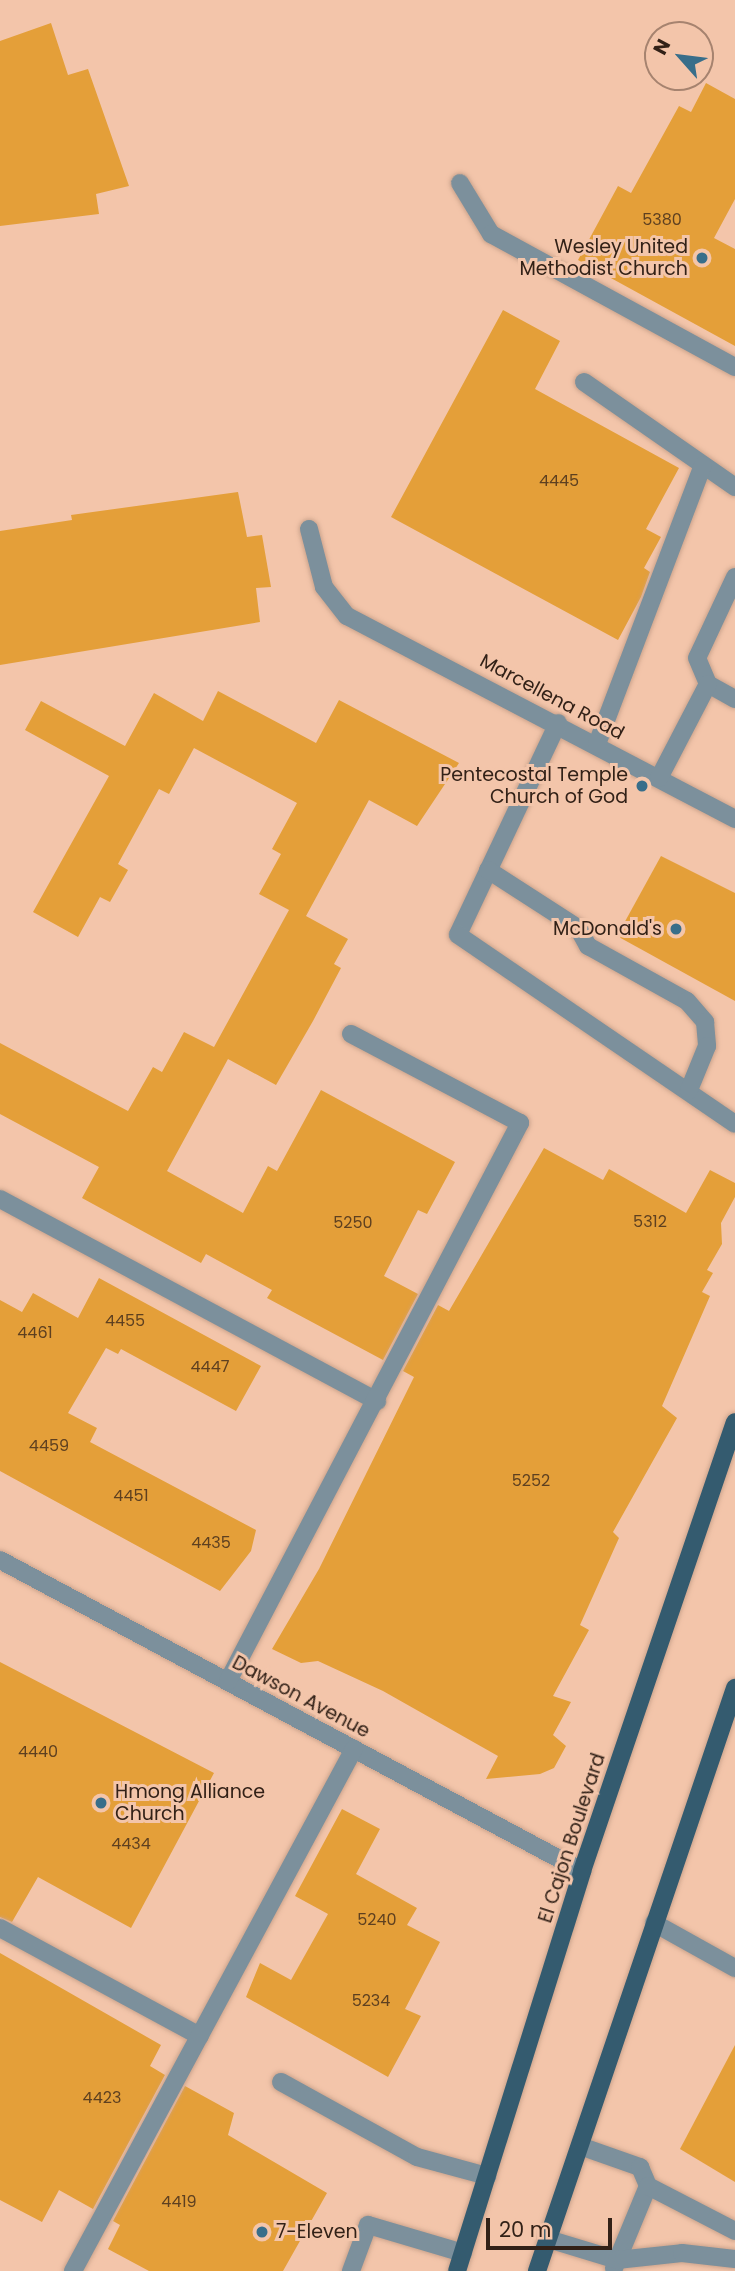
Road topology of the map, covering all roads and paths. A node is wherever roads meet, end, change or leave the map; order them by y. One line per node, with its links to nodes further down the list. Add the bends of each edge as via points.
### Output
1 (460, 183): 2 (street, via 491,234)
2 (735, 367)
3 (584, 382): 4 (street)
4 (703, 465): 5 (street); 11 (street)
5 (735, 487)
6 (309, 529): 10 (street, Marcellena Road, via 324,587 347,616)
7 (735, 577): 8 (street, via 697,658)
8 (708, 684): 9 (street); 12 (street)
9 (735, 699)
10 (558, 723): 11 (street, Marcellena Road); 14 (street)
11 (597, 744): 12 (street, Marcellena Road)
12 (659, 778): 13 (street, Marcellena Road)
13 (735, 819)
14 (488, 870): 16 (street, via 579,928 588,946 687,1001 705,1022 707,1046); 16 (street, via 458,934)
15 (351, 1034): 19 (street, via 520,1123)
16 (689, 1090): 17 (street)
17 (735, 1124)
18 (0, 1199): 19 (street)
19 (377, 1401): 22 (street)
20 (733, 1433): 25 (main road, El Cajon Boulevard)
21 (0, 1560): 22 (street, Dawson Avenue)
22 (228, 1681): 24 (street, Dawson Avenue)
23 (735, 1688): 26 (main road)
24 (354, 1749): 25 (street, Dawson Avenue); 29 (street)
25 (582, 1871): 32 (main road, El Cajon Boulevard)
26 (654, 1923): 28 (street); 31 (main road)
27 (0, 1928): 29 (street)
28 (735, 1968)
29 (200, 2036): 39 (street)
30 (281, 2082): 32 (street, via 417,2157)
31 (580, 2146): 33 (street, via 640,2167); 35 (main road)
32 (487, 2176): 36 (main road, El Cajon Boulevard)
33 (648, 2186): 34 (street); 38 (street)
34 (735, 2231)
35 (548, 2239): 38 (street); 42 (main road)
36 (463, 2253): 40 (street, via 368,2225); 41 (main road, El Cajon Boulevard)
37 (735, 2259): 38 (street, via 682,2253)
38 (615, 2265)
39 (73, 2271)
40 (351, 2271)
41 (457, 2271)
42 (537, 2271)

